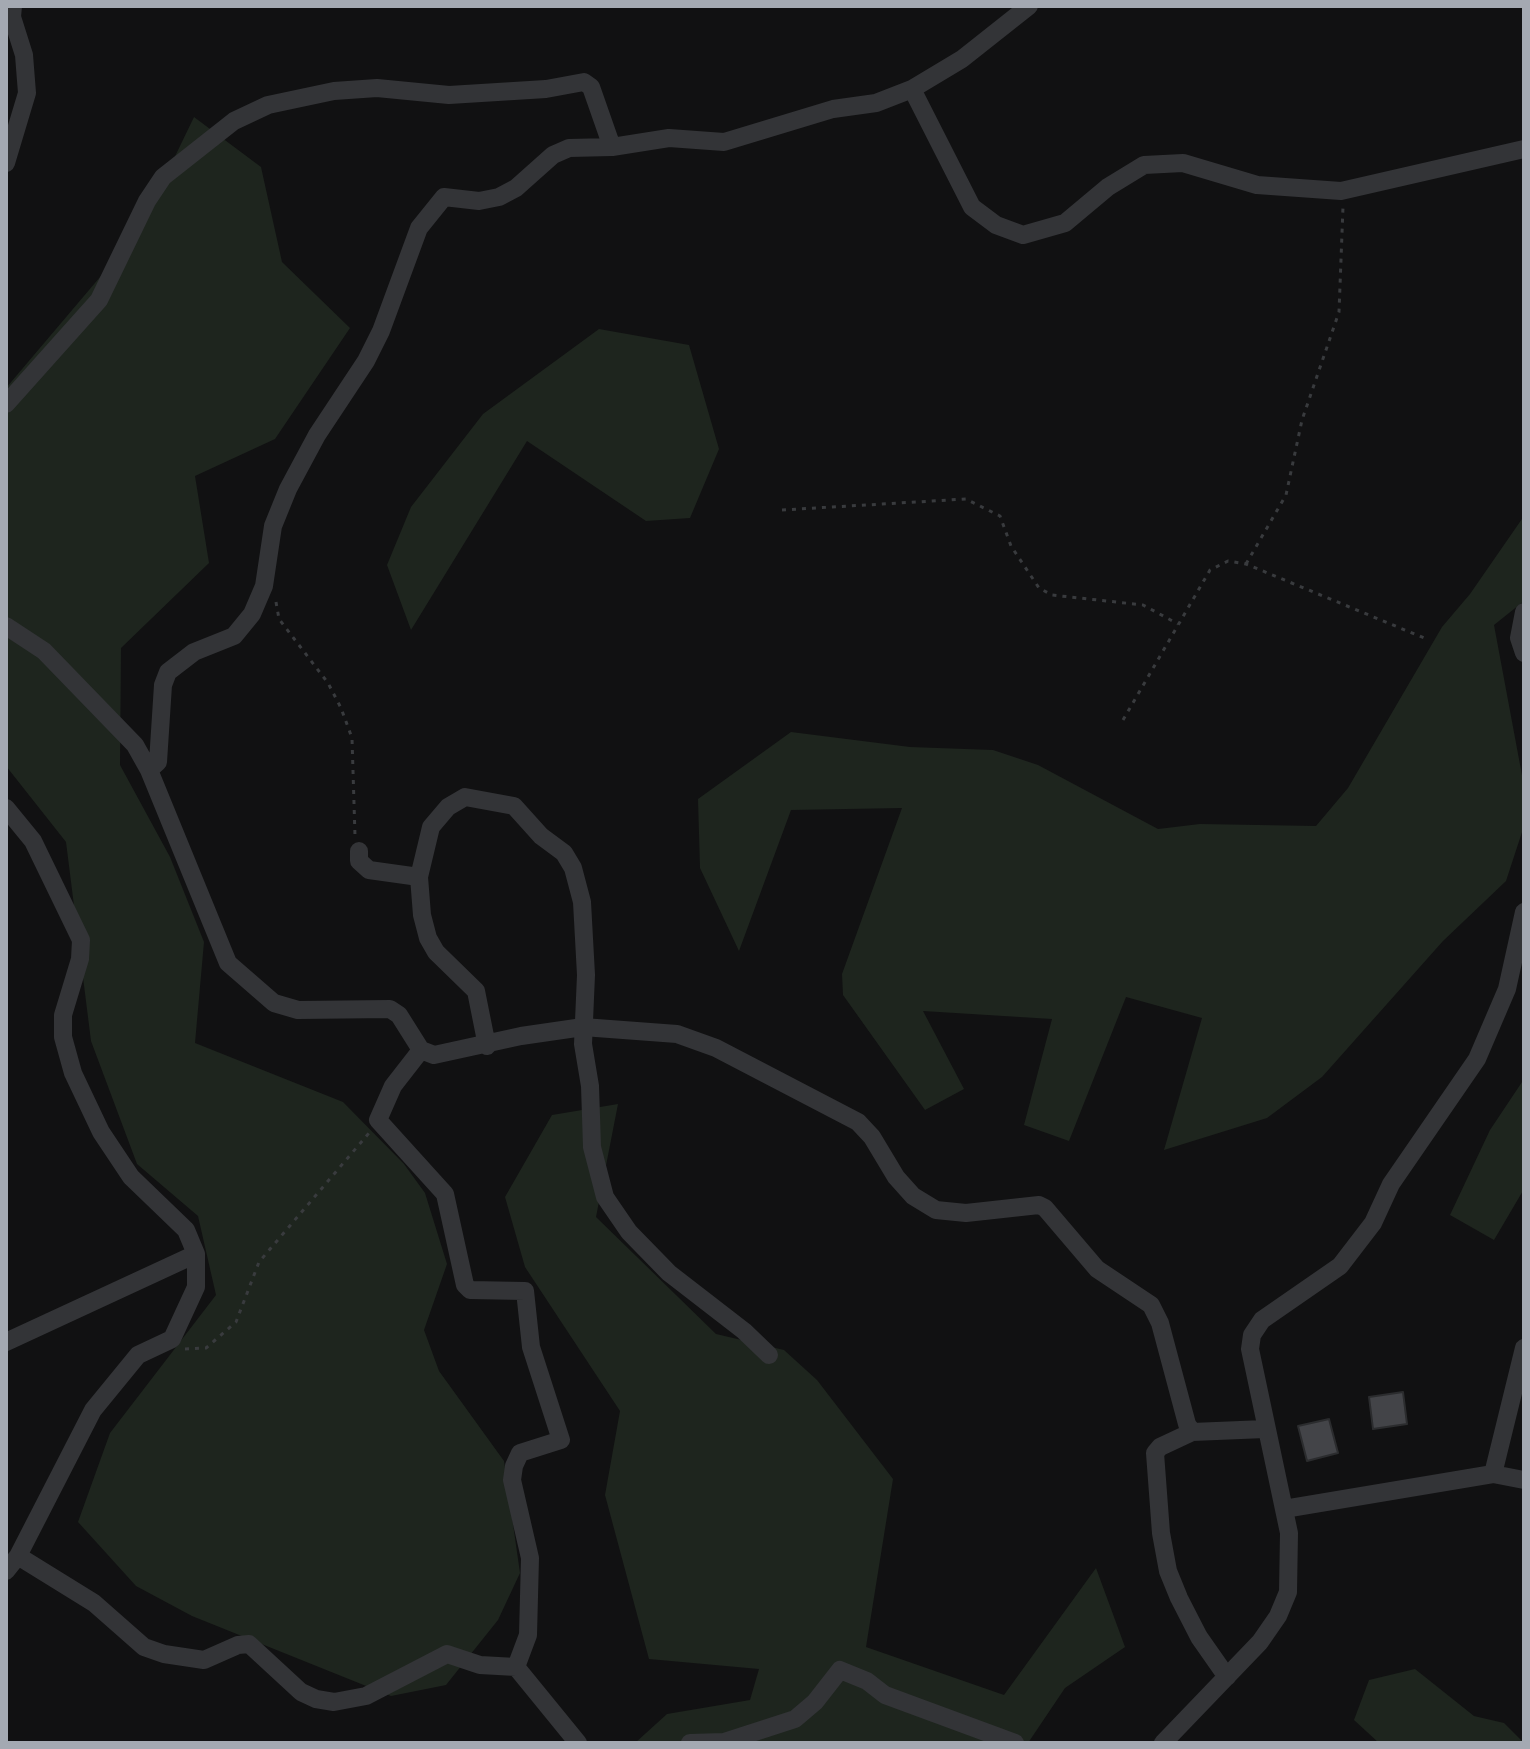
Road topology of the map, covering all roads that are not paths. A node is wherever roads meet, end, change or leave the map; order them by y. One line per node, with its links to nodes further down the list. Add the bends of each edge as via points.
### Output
1 (13, 6): 6 (street, via 27,93)
2 (1029, 6): 3 (street, via 962,59)
3 (912, 89): 4 (street, via 724,142 669,138); 5 (street, via 972,207 996,225 1023,235 1065,223 1144,165 1183,163 1257,185 1341,191)
4 (612, 147): 7 (street, via 591,87 584,82 449,95 377,88 334,91 268,105 234,121 163,177 99,300); 11 (street, via 569,148 499,197 444,197 432,208 419,228 366,361 288,489 273,526 267,571 252,614 234,636 194,652 168,672 158,762)
5 (1524, 149)
6 (6, 163)
7 (6, 404)
8 (1524, 612): 10 (street, via 1519,638)
9 (6, 626): 11 (street, via 65,671 135,745)
10 (1524, 653)
11 (149, 770): 19 (street, via 228,963 274,1003 298,1010 390,1009)
12 (6, 808): 20 (street, via 33,841 81,940 63,1015 73,1073 101,1132 131,1177 186,1230)
13 (359, 851): 14 (street, via 359,861 369,870)
14 (419, 877): 17 (street, via 431,827 448,807 465,797 514,806 573,868 585,933); 18 (street, via 428,938 476,991)
15 (1524, 912): 16 (street)
16 (1516, 991): 24 (street, via 1477,1059 1391,1184 1358,1245 1326,1277 1262,1320 1252,1335)
17 (583, 1027): 18 (street); 23 (street, via 592,1147 605,1197 629,1232 669,1273); 25 (street, via 677,1034 751,1065 858,1122 896,1177 936,1210 1045,1208 1097,1269 1151,1305)
18 (487, 1046): 19 (street, via 434,1055)
19 (421, 1050): 31 (street, via 393,1086 378,1120 445,1194 465,1285 470,1290 525,1291 531,1347 561,1440 520,1453 514,1466 512,1480 530,1558 528,1635)
20 (196, 1254): 21 (street); 29 (street, via 196,1287 172,1339 138,1355 93,1410)
21 (6, 1342)
22 (1524, 1348): 26 (street)
23 (769, 1355)
24 (1265, 1429): 25 (street); 28 (street)
25 (1192, 1432): 32 (street, via 1155,1453 1161,1533 1179,1598)
26 (1493, 1474): 27 (street); 28 (street)
27 (1524, 1480)
28 (1284, 1509): 32 (street, via 1288,1592 1260,1642)
29 (18, 1556): 30 (street); 31 (street, via 94,1603 144,1647 204,1660 249,1644 301,1692 316,1699 334,1702 366,1696 447,1654 480,1665)
30 (6, 1571)
31 (516, 1667): 33 (street)
32 (1227, 1677): 36 (street)
33 (578, 1743)
34 (690, 1743): 35 (street, via 724,1742 795,1719 840,1670 885,1695)
35 (1015, 1743)
36 (1163, 1743)

